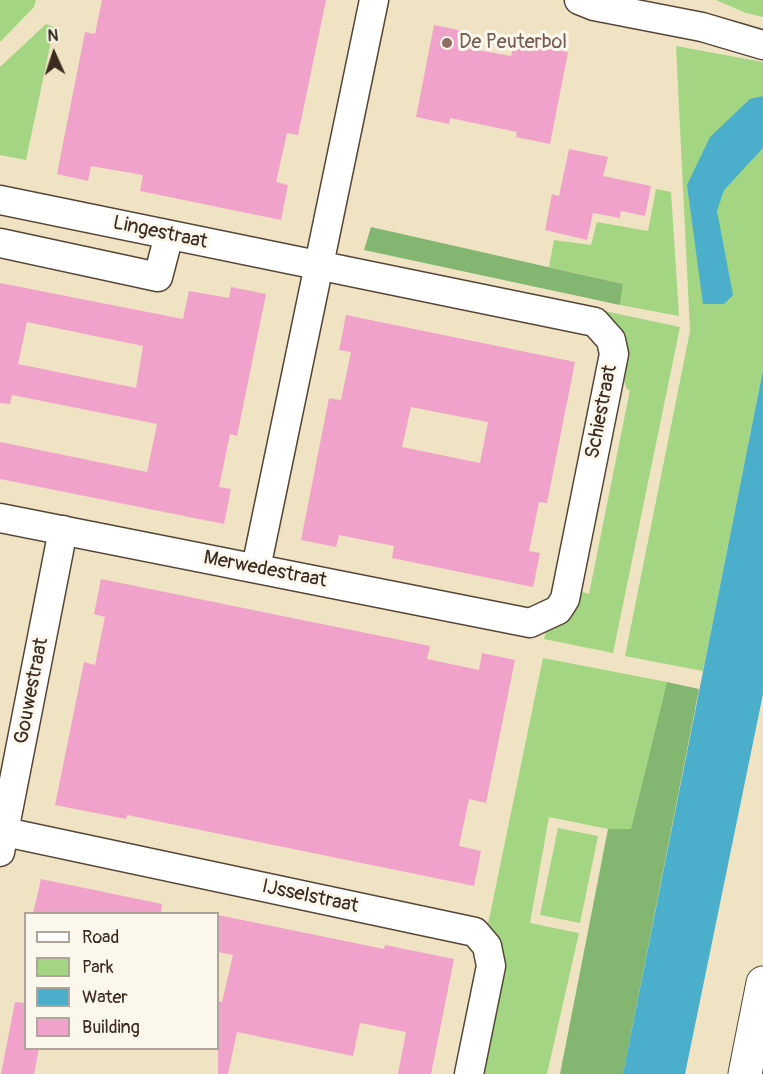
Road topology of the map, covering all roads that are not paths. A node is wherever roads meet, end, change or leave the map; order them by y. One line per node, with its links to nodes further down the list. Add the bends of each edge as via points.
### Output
1 (374, 0): 7 (street)
2 (579, 0): 3 (street)
3 (763, 45)
4 (0, 200): 7 (street, Lingestraat)
5 (169, 235): 6 (street, Lingestraat, via 158,277)
6 (0, 243)
7 (320, 266): 10 (street); 11 (street, Schiestraat, via 595,322 611,340 612,367 565,599 558,610)
8 (0, 518): 9 (street, Merwedestraat)
9 (63, 530): 10 (street, Merwedestraat); 12 (street, Gouwestraat)
10 (256, 568): 11 (street, Merwedestraat)
11 (530, 623)
12 (1, 838): 14 (street, IJsselstraat, via 475,932 487,946 492,966)
13 (763, 982): 15 (street)
14 (469, 1074)
15 (745, 1074)

